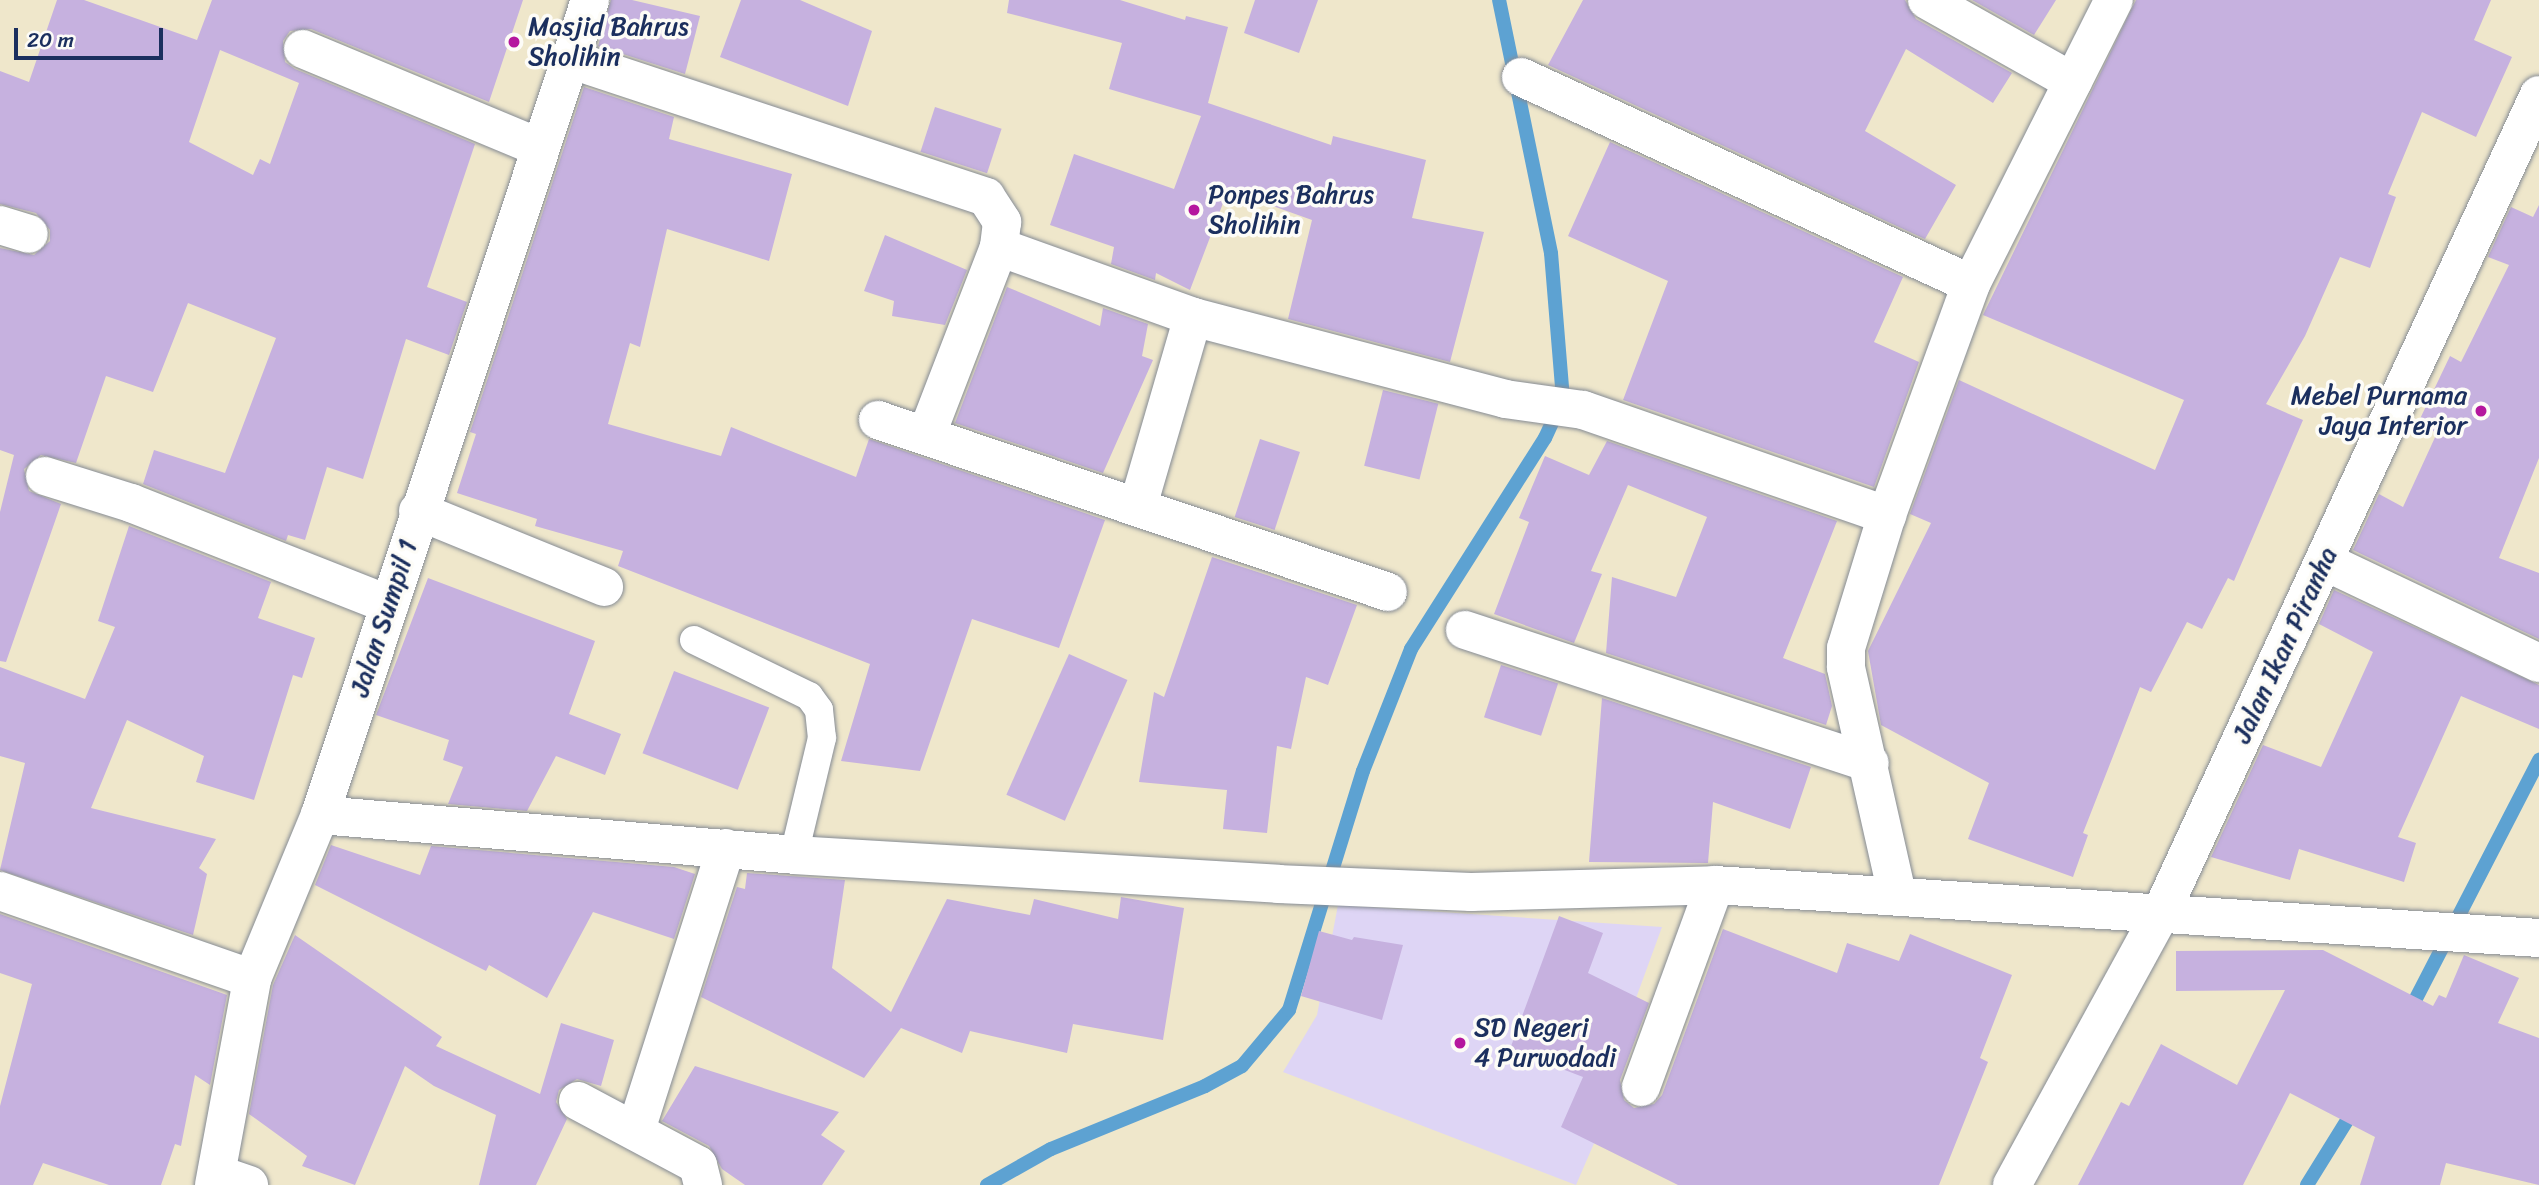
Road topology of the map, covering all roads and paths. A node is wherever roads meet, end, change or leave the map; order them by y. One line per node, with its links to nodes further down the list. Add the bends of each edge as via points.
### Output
1 (590, 0): 5 (street, Jalan Sumpil 1)
2 (1927, 0): 7 (street)
3 (2114, 0): 7 (street)
4 (303, 49): 9 (street)
5 (572, 60): 9 (street, Jalan Sumpil 1); 10 (street, via 986,197 1002,222)
6 (1521, 77): 11 (street)
7 (2073, 82): 11 (street)
8 (2539, 95): 19 (street, Jalan Ikan Piranha)
9 (539, 147): 17 (street, Jalan Sumpil 1)
10 (999, 247): 12 (street); 14 (street)
11 (1970, 284): 18 (street)
12 (1192, 317): 16 (street); 18 (street, via 1505,399 1583,410)
13 (878, 421): 14 (street)
14 (928, 434): 16 (street)
15 (44, 476): 22 (street, via 131,503)
16 (1138, 506): 21 (street)
17 (418, 511): 20 (street); 22 (street, Jalan Sumpil 1)
18 (1887, 515): 26 (street, via 1846,648 1846,667)
19 (2324, 561): 25 (street); 33 (street, Jalan Ikan Piranha)
20 (604, 587)
21 (1388, 593)
22 (390, 605): 27 (street, Jalan Sumpil 1)
23 (1465, 630): 26 (street)
24 (694, 640): 29 (lane, via 809,696 819,710 822,738)
25 (2539, 663)
26 (1870, 763): 32 (street)
27 (320, 815): 28 (street); 35 (street, Jalan Sumpil 1)
28 (726, 849): 29 (street); 38 (street)
29 (794, 855): 30 (street, via 1348,887 1532,892)
30 (1715, 885): 32 (street); 36 (street)
31 (0, 891): 35 (street)
32 (1897, 894): 33 (street)
33 (2161, 913): 34 (street); 41 (street, Jalan Ikan Piranha)
34 (2539, 938)
35 (252, 979): 39 (street, Jalan Sumpil 1)
36 (1641, 1087)
37 (578, 1101): 38 (street)
38 (636, 1130): 40 (street, via 698,1165)
39 (227, 1181)
40 (703, 1185)
41 (2012, 1185)

